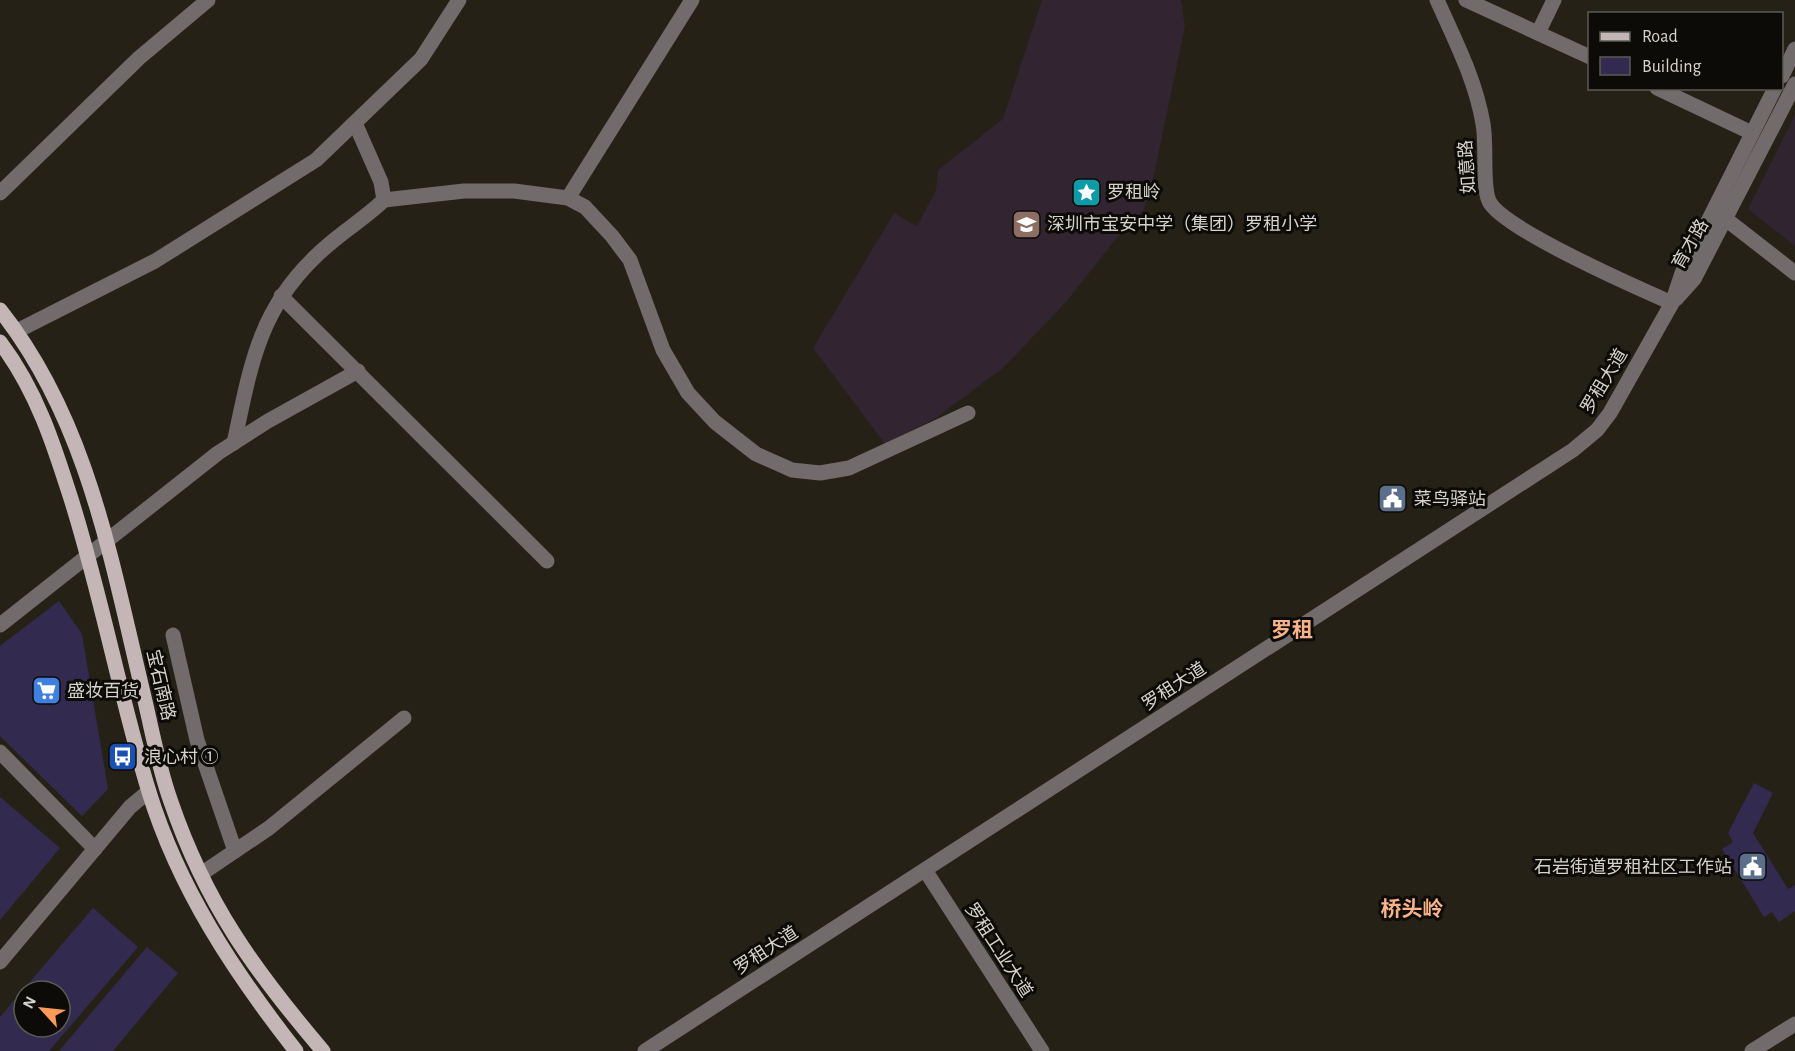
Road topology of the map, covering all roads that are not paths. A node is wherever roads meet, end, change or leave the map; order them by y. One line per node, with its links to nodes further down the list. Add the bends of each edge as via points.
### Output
1 (208, 0): 16 (street, via 139,58)
2 (459, 0): 14 (street, via 421,59)
3 (692, 0): 17 (street)
4 (1437, 0): 22 (street, 如意路, via 1470,76 1483,123 1486,193 1490,204 1511,222 1578,259)
5 (1466, 0): 7 (street)
6 (1554, 0): 7 (street)
7 (1538, 33): 9 (street)
8 (1795, 49): 10 (street)
9 (1588, 56)
10 (1783, 74)
11 (1795, 84): 19 (street, 育才路)
12 (1661, 90): 15 (street)
13 (1774, 90): 15 (street, 育才路)
14 (354, 123): 18 (street, via 381,182); 24 (street, via 315,160 154,261)
15 (1752, 133): 19 (street, 育才路)
16 (0, 193)
17 (568, 198): 18 (street, via 514,191 464,191); 27 (street, via 585,207 630,260 663,350 688,393 715,422 756,454 792,470 820,473 849,468)
18 (384, 200): 21 (street, via 313,258)
19 (1720, 214): 20 (street); 22 (street, 育才路, via 1694,279)
20 (1795, 273)
21 (281, 296): 26 (street); 28 (street, via 267,319 253,358)
22 (1672, 303): 39 (street, 罗租大道, via 1610,413 1573,450)
23 (0, 310): 24 (main road, 宝石南路)
24 (16, 331): 29 (main road, 宝石南路, via 66,419 92,487)
25 (0, 342): 30 (main road, 宝石南路, via 48,426)
26 (358, 371): 28 (street); 31 (street)
27 (968, 413)
28 (234, 443): 29 (street)
29 (106, 542): 30 (street); 40 (main road, 宝石南路, via 161,772)
30 (88, 557): 32 (street); 36 (main road, 宝石南路)
31 (548, 561)
32 (0, 625)
33 (173, 635): 38 (street, via 197,740)
34 (404, 718): 38 (street)
35 (0, 752): 37 (street)
36 (149, 791): 37 (street, via 129,807); 43 (main road, 宝石南路, via 194,902 245,984)
37 (95, 849): 41 (street)
38 (235, 851): 40 (street)
39 (924, 870): 45 (street, 罗租大道); 46 (street, 罗租工业大道)
40 (201, 874): 44 (main road, 宝石南路, via 218,911 258,973)
41 (0, 962)
42 (1795, 1024): 47 (street)
43 (296, 1051)
44 (322, 1051)
45 (645, 1051)
46 (1042, 1051)
47 (1752, 1051)

